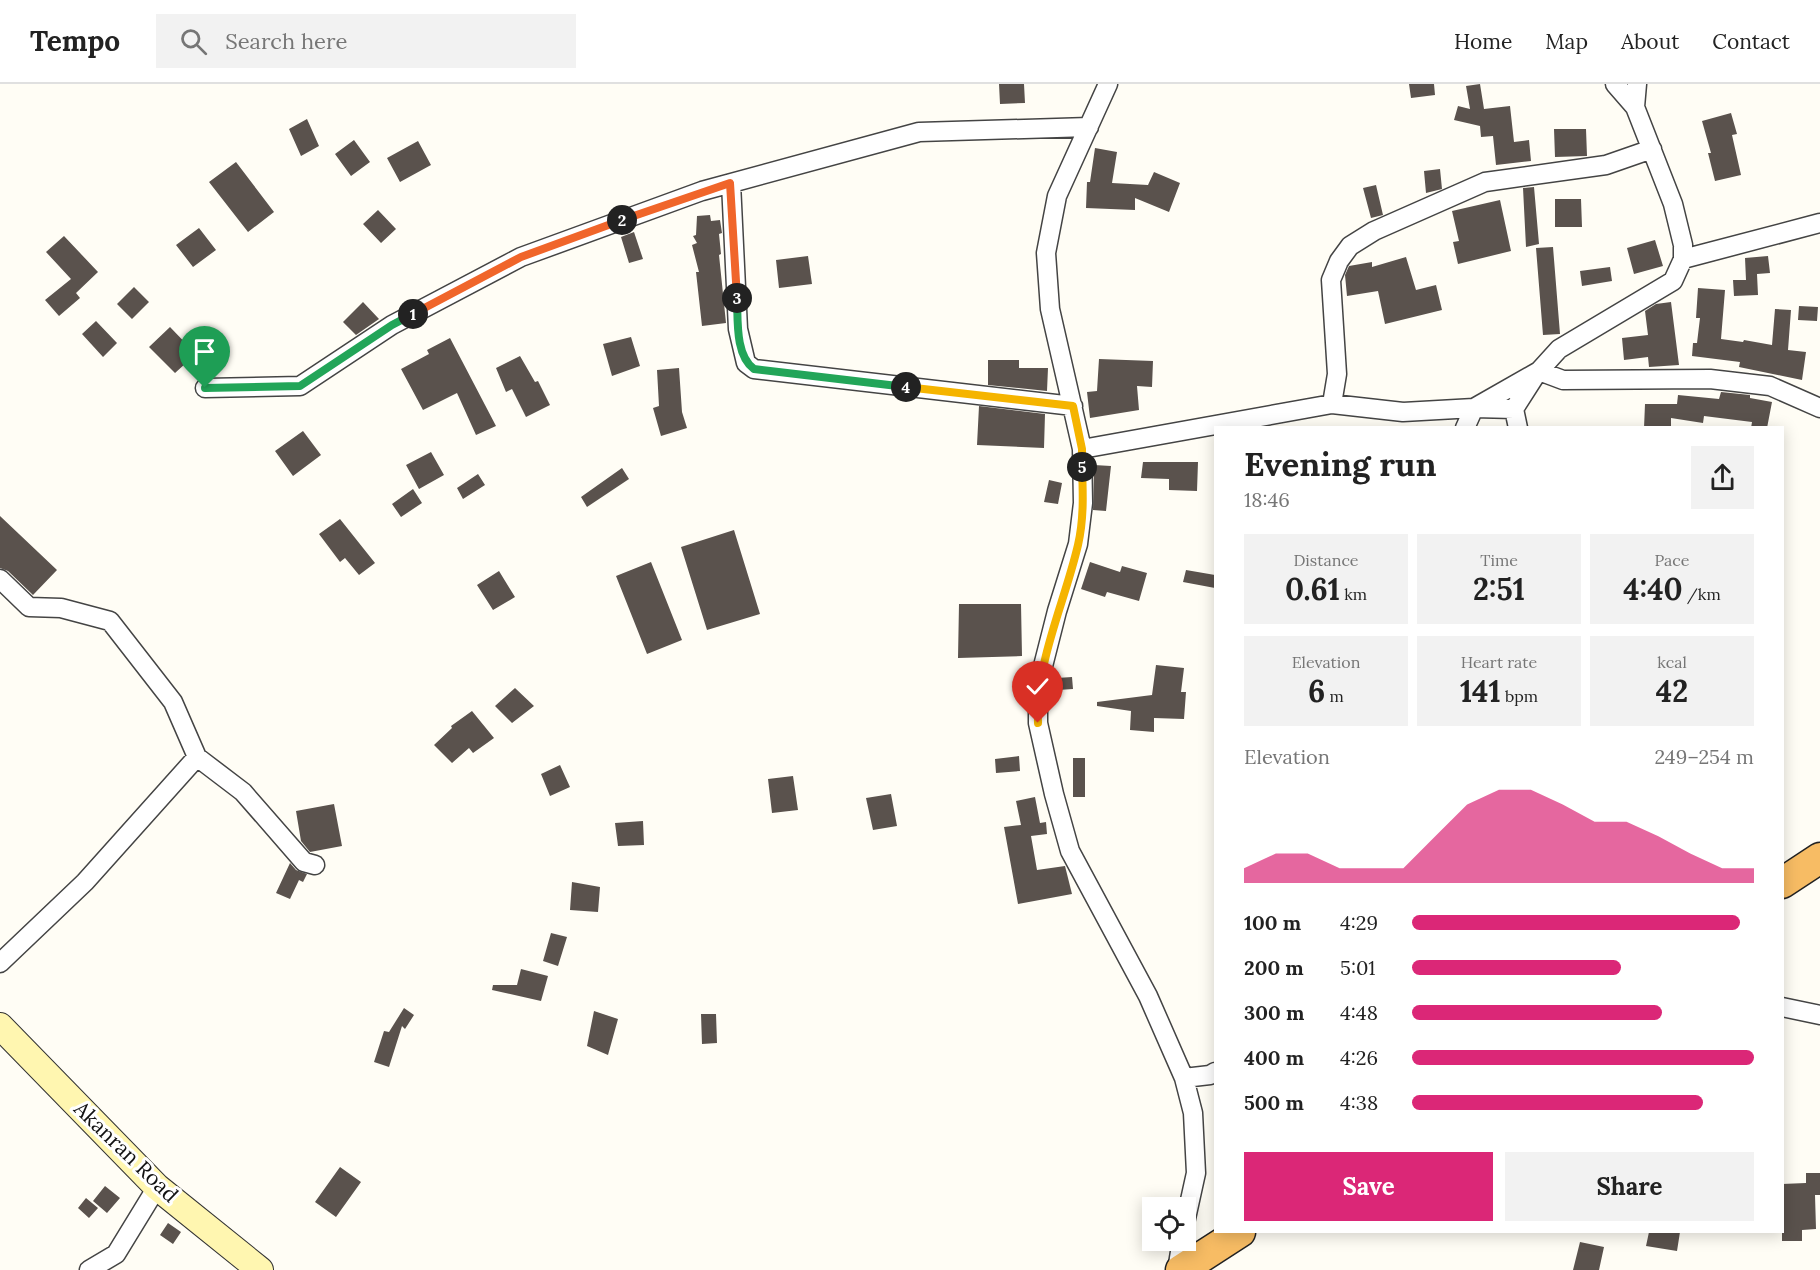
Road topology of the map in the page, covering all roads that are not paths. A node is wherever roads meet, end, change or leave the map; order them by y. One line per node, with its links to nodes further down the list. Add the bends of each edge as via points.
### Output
1 (1108, 84): 5 (street)
2 (1615, 84): 4 (street)
3 (1637, 84): 4 (street)
4 (1635, 107): 6 (street)
5 (1089, 127): 7 (street, via 919,132); 13 (street, via 1057,196 1046,254 1050,309)
6 (1652, 149): 9 (street, via 1673,204); 12 (street, via 1606,165 1485,182 1374,231 1350,246 1331,280 1337,374)
7 (730, 183): 11 (street, via 521,257 392,325 300,386); 13 (street, via 738,329 746,363 754,369)
8 (1820, 223): 9 (street)
9 (1683, 259): 10 (street, via 1672,281 1559,349)
10 (1539, 371): 14 (street); 15 (street, via 1563,381 1710,379 1770,386); 16 (street)
11 (205, 388)
12 (1332, 404): 14 (street, via 1403,412); 18 (street)
13 (1073, 406): 18 (street)
14 (1474, 408): 16 (street); 17 (street)
15 (1820, 408)
16 (1516, 418)
17 (1466, 426)
18 (1082, 449): 29 (street, via 1083,503 1078,544 1041,674 1038,723 1070,851 1148,996)
19 (0, 579): 20 (street, via 29,607 61,608 110,621 173,702)
20 (197, 757): 22 (street, via 243,792 304,862); 24 (street, via 85,882)
21 (1820, 858): 23 (highway)
22 (315, 865)
23 (1784, 882)
24 (0, 963)
25 (1784, 1007): 26 (street)
26 (1820, 1015)
27 (0, 1026): 30 (main road, Akanran Road)
28 (1214, 1073): 29 (street)
29 (1184, 1078): 31 (street, via 1192,1113 1196,1173)
30 (157, 1187): 34 (street, via 116,1254); 35 (main road, Akanran Road)
31 (1191, 1197)
32 (1238, 1233): 36 (highway)
33 (1181, 1251): 36 (street)
34 (89, 1270)
35 (260, 1270)
36 (1179, 1270)

